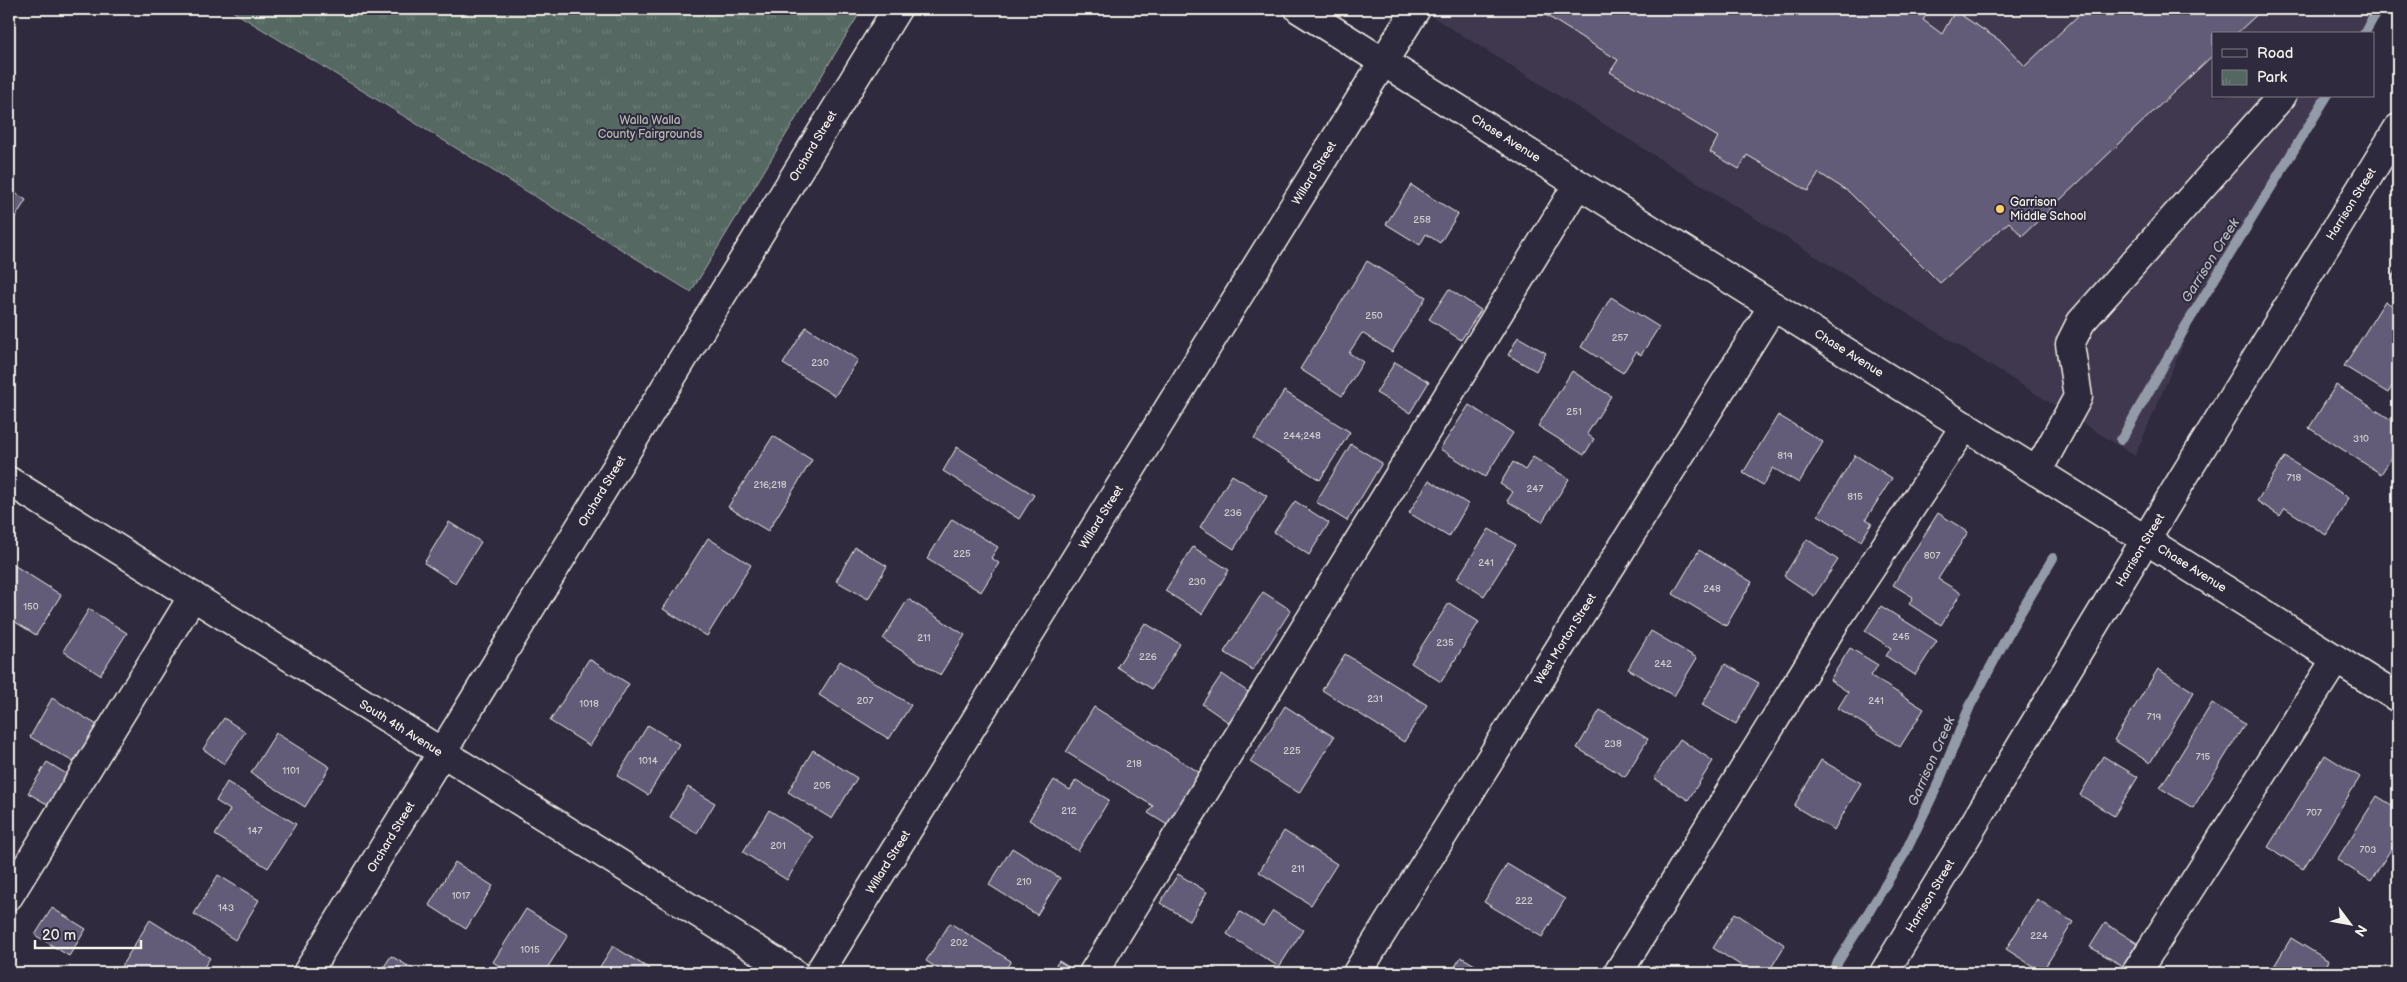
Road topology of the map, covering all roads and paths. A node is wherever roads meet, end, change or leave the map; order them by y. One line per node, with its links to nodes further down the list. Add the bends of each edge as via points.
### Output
1 (897, 9): 16 (street, Orchard Street)
2 (1299, 9): 4 (street, Chase Avenue)
3 (1416, 9): 4 (street, Willard Street)
4 (1382, 61): 7 (street, Chase Avenue); 20 (street, Willard Street)
5 (2280, 98): 10 (street, via 2081,322 2070,344 2078,397)
6 (2398, 128): 12 (street, Harrison Street)
7 (1578, 184): 8 (street, Chase Avenue); 21 (street)
8 (1773, 306): 9 (street, Chase Avenue); 22 (street, West Morton Street)
9 (1965, 426): 10 (street, Chase Avenue); 23 (street, via 1832,627)
10 (2037, 472): 12 (street, Chase Avenue)
11 (9, 481): 13 (street, South 4th Avenue)
12 (2146, 540): 14 (street, Chase Avenue); 24 (street, Harrison Street)
13 (192, 596): 16 (street, South 4th Avenue); 17 (street)
14 (2336, 658): 15 (street, Chase Avenue); 25 (street)
15 (2398, 698)
16 (442, 753): 18 (street, Orchard Street); 19 (street, South 4th Avenue)
17 (9, 896)
18 (307, 973)
19 (794, 973)
20 (818, 973)
21 (1093, 973)
22 (1357, 973)
23 (1618, 973)
24 (1884, 973)
25 (2136, 973)

